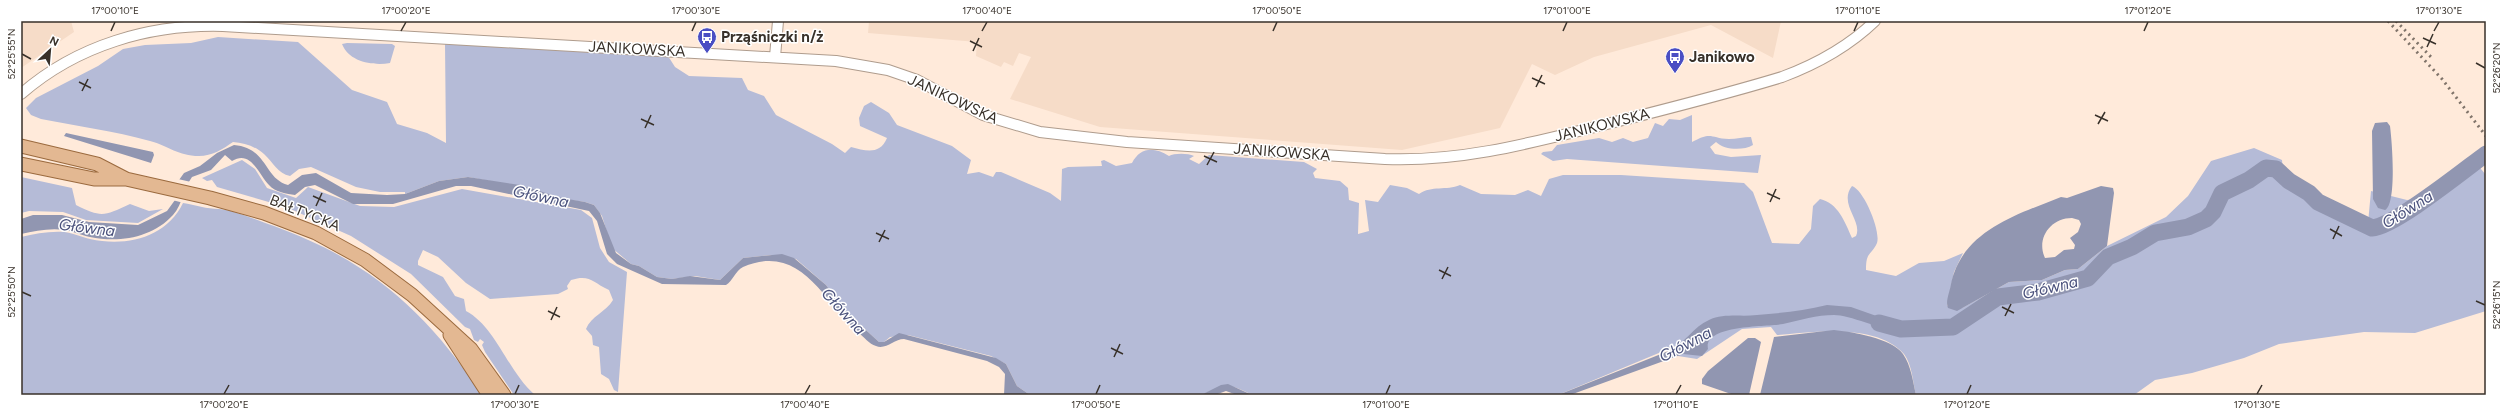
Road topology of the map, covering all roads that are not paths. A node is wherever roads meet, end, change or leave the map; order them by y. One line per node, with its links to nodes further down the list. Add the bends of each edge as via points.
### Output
1 (778, 21): 3 (street)
2 (1875, 21): 3 (street, JANIKOWSKA, via 1846,46 1822,60 1782,77 1519,146 1470,156 1428,160 1120,141 1047,133 1020,128 983,115 922,83 888,70 836,60)
3 (776, 57): 4 (street, JANIKOWSKA, via 198,26 150,32 100,46 52,71)
4 (21, 94)
5 (21, 138): 7 (street)
6 (21, 146): 7 (main road, BAŁTYCKA)
7 (45, 151): 9 (main road, BAŁTYCKA, via 97,164)
8 (21, 164): 9 (main road, BAŁTYCKA, via 94,179)
9 (126, 179): 10 (main road, BAŁTYCKA, via 264,213 335,242 399,284)
10 (446, 328): 11 (main road, BAŁTYCKA); 12 (main road, BAŁTYCKA, via 471,348)
11 (489, 395)
12 (504, 395)

